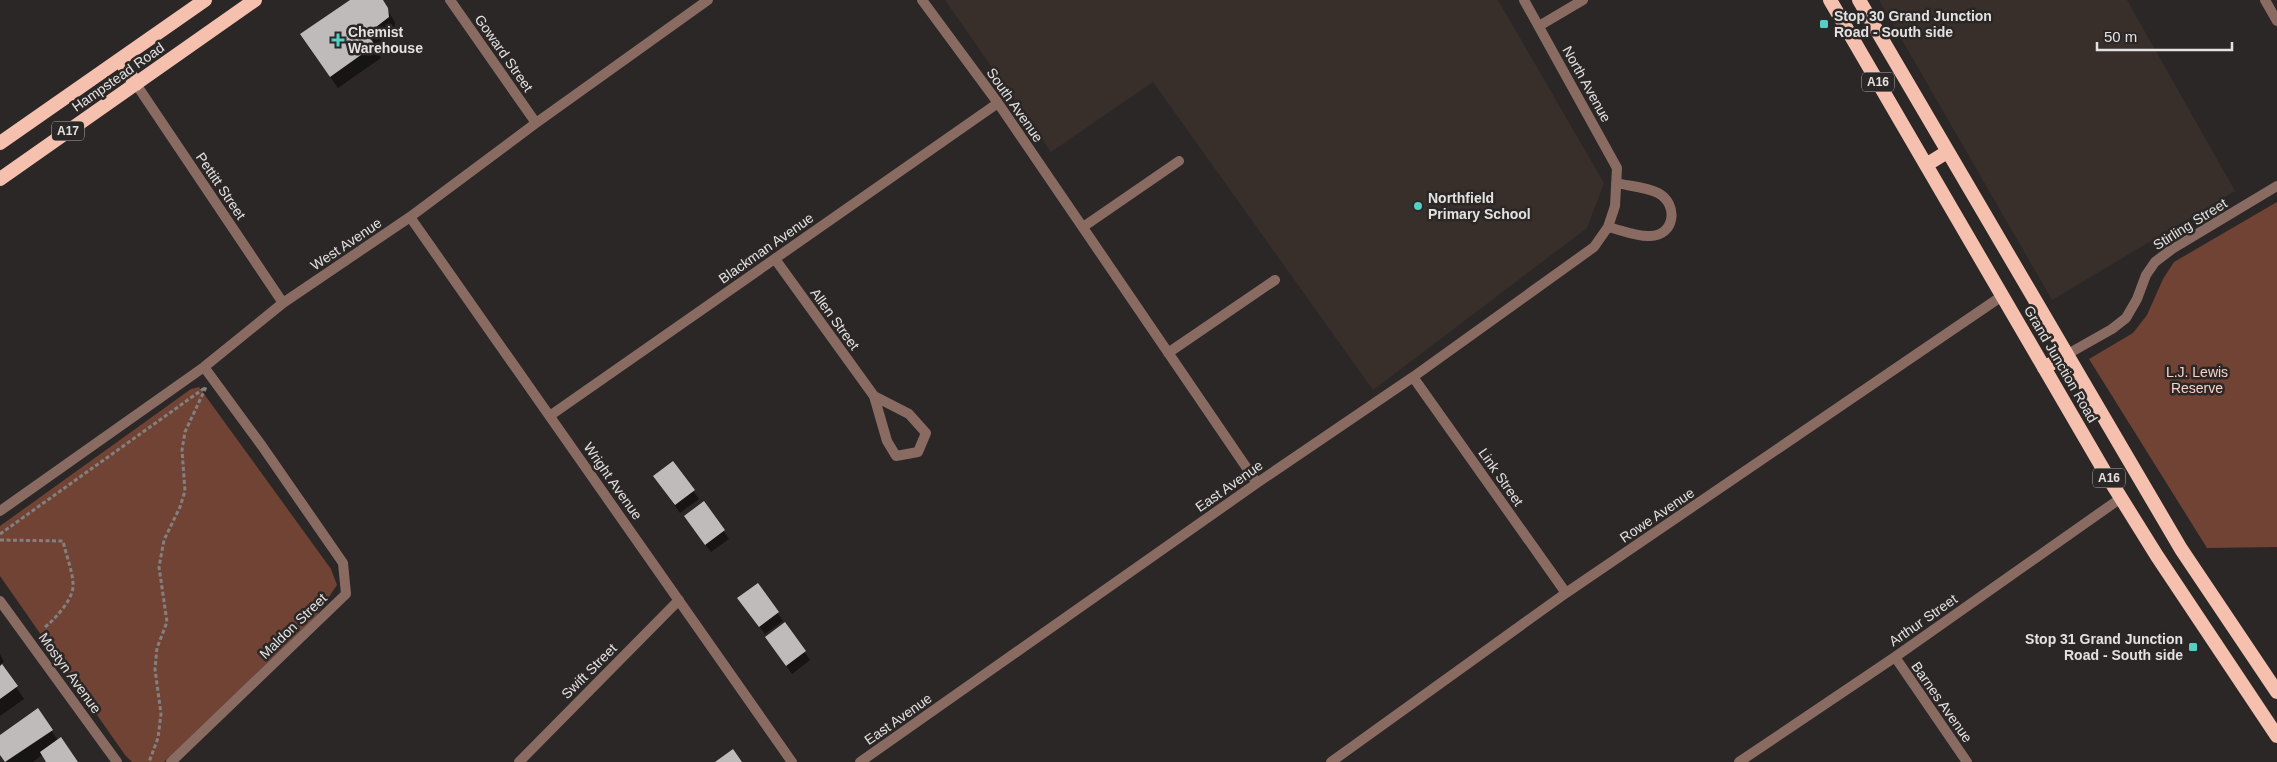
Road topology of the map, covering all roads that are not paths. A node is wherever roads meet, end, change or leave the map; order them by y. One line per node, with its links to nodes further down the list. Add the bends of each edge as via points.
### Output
1 (205, 0): 13 (highway, Hampstead Road / A17)
2 (450, 0): 16 (street, Goward Street)
3 (708, 0): 16 (street, West Avenue)
4 (922, 0): 15 (street, South Avenue)
5 (1524, 0): 12 (street, North Avenue)
6 (1583, 0): 12 (street)
7 (1830, 0): 20 (highway, Grand Junction Road / A16)
8 (1858, 0): 18 (highway, Grand Junction Road / A16)
9 (2265, 0): 11 (street)
10 (252, 1): 14 (highway, Hampstead Road / A17)
11 (2277, 21)
12 (1539, 26): 22 (street, North Avenue, via 1618,168)
13 (120, 60): 14 (highway); 17 (highway, Hampstead Road / A17)
14 (136, 84): 21 (highway, Hampstead Road / A17); 31 (street, Pettitt Street)
15 (998, 103): 26 (street, South Avenue); 28 (street, Blackman Avenue)
16 (536, 122): 25 (street, West Avenue)
17 (0, 143)
18 (1947, 152): 20 (highway); 33 (highway, Grand Junction Road / A16)
19 (1179, 161): 26 (street)
20 (1926, 165): 30 (highway, Grand Junction Road / A16)
21 (0, 179)
22 (1616, 183): 24 (street, North Avenue); 27 (street, via 1659,193 1671,208 1672,221 1666,230 1651,237)
23 (2277, 186): 33 (street, Stirling Street, via 2155,262 2126,318)
24 (1615, 206): 27 (street, East Avenue)
25 (410, 217): 31 (street, West Avenue); 38 (street, Wright Avenue)
26 (1083, 227): 32 (street, South Avenue)
27 (1608, 227): 36 (street, East Avenue, via 1594,247)
28 (775, 259): 37 (street, Allen Street); 38 (street, Blackman Avenue)
29 (1275, 280): 32 (street)
30 (2002, 296): 35 (highway, Grand Junction Road / A16); 42 (street, Rowe Avenue)
31 (283, 303): 34 (street, West Avenue)
32 (1168, 353): 39 (street, South Avenue)
33 (2066, 355): 35 (highway); 46 (highway, Grand Junction Road / A16, via 2181,548)
34 (204, 367): 41 (street, West Avenue); 49 (street, Maldon Street, via 343,562 346,594)
35 (2044, 368): 40 (highway, Grand Junction Road / A16)
36 (1413, 377): 39 (street, East Avenue); 42 (street, Link Street)
37 (874, 396): 37 (street, Allen Street, via 909,414 926,433 918,452 896,456 887,441)
38 (551, 415): 43 (street, Wright Avenue)
39 (1257, 483): 52 (street, East Avenue)
40 (2121, 498): 45 (street, Arthur Street); 47 (highway, Grand Junction Road / A16)
41 (0, 510)
42 (1566, 593): 53 (street, Rowe Avenue)
43 (679, 600): 50 (street, Swift Street); 51 (street, Wright Avenue)
44 (0, 601): 48 (street, Mostyn Avenue)
45 (1895, 657): 54 (street, Arthur Street); 55 (street, Barnes Avenue)
46 (2277, 692)
47 (2277, 736)
48 (117, 762)
49 (171, 762)
50 (519, 762)
51 (792, 762)
52 (860, 762)
53 (1330, 762)
54 (1739, 762)
55 (1967, 762)

